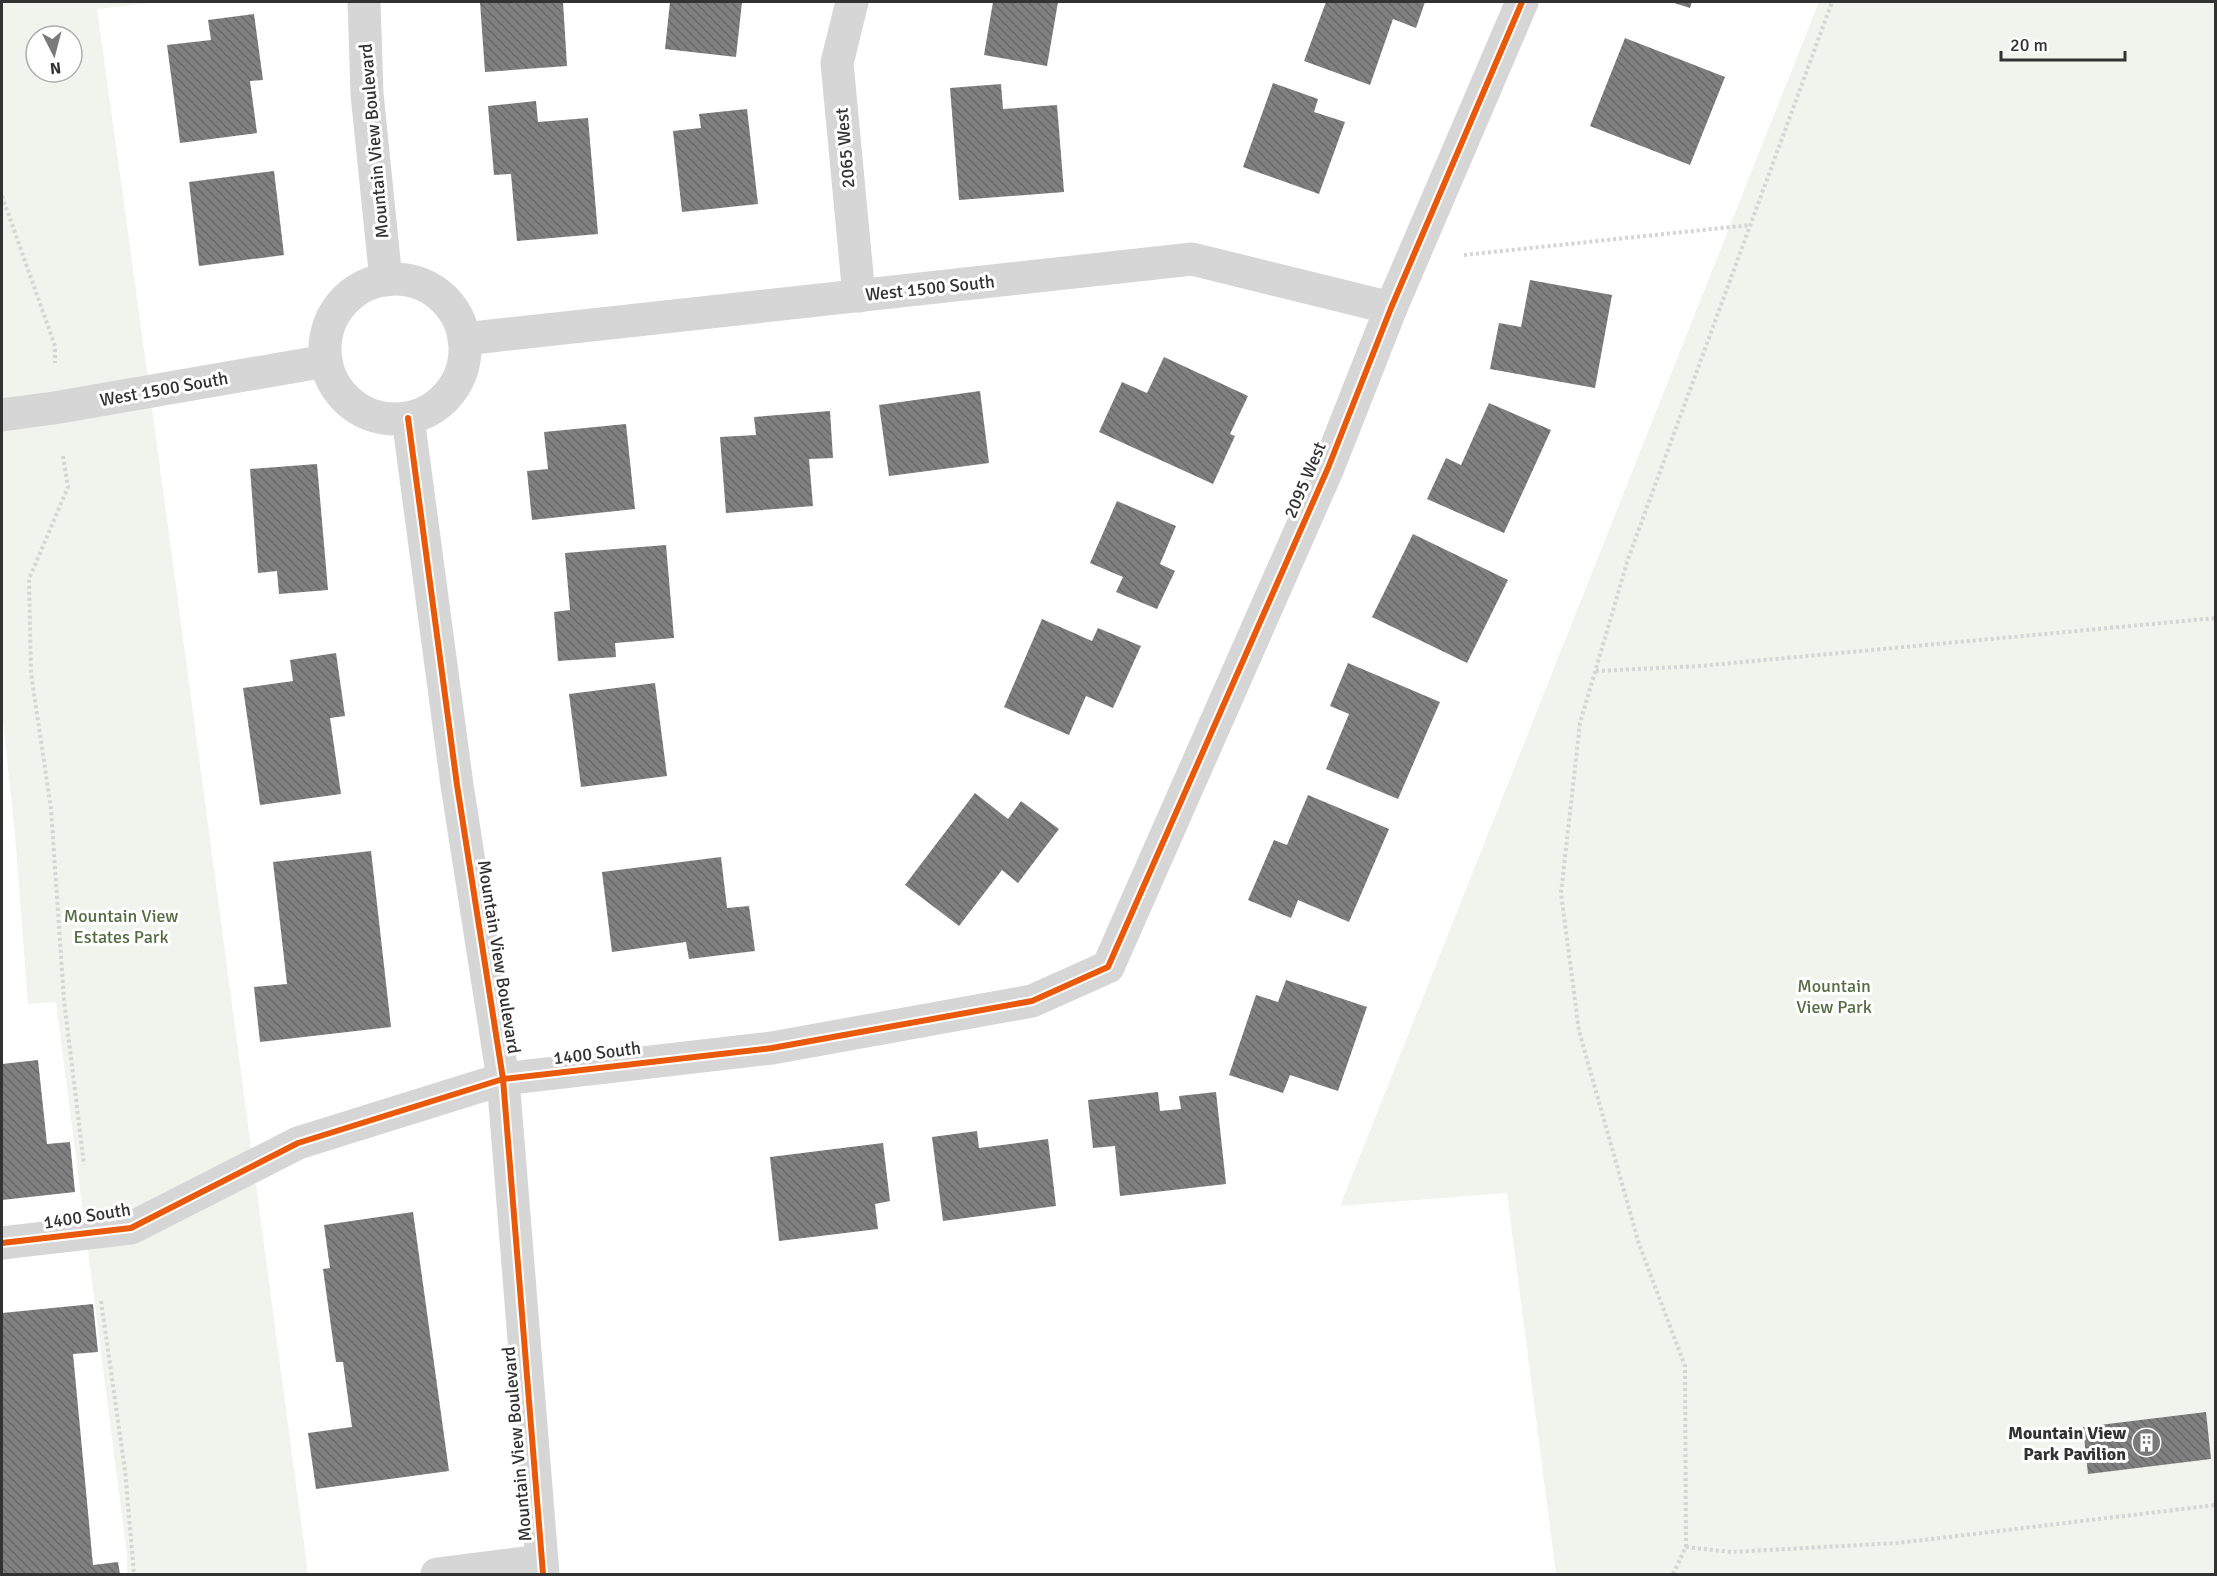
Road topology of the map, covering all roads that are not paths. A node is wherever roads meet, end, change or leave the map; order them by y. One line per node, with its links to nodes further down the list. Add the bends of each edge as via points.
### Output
1 (364, 2): 4 (street, Mountain View Boulevard, via 367,94)
2 (852, 2): 5 (street, 2065 West, via 837,63)
3 (1522, 2): 6 (street, 2095 West)
4 (386, 280): 7 (street, via 410,281 432,290 450,305 462,326); 8 (street, via 364,286 346,299 332,317 326,338)
5 (859, 296): 6 (street, West 1500 South, via 1192,259); 7 (street, West 1500 South)
6 (1391, 308): 11 (street, 2095 West, via 1328,468)
7 (464, 339): 10 (street, via 461,374 449,395 431,410)
8 (326, 361): 9 (street, West 1500 South); 10 (street, via 333,382 346,400 364,413 385,419)
9 (2, 415)
10 (408, 418): 12 (street, Mountain View Boulevard, via 457,785)
11 (1107, 967): 12 (street, 1400 South, via 1032,1001 772,1047)
12 (503, 1078): 13 (street, 1400 South, via 298,1143 131,1228); 14 (street, Mountain View Boulevard)
13 (2, 1244)
14 (542, 1568): 15 (street)
15 (437, 1575)

